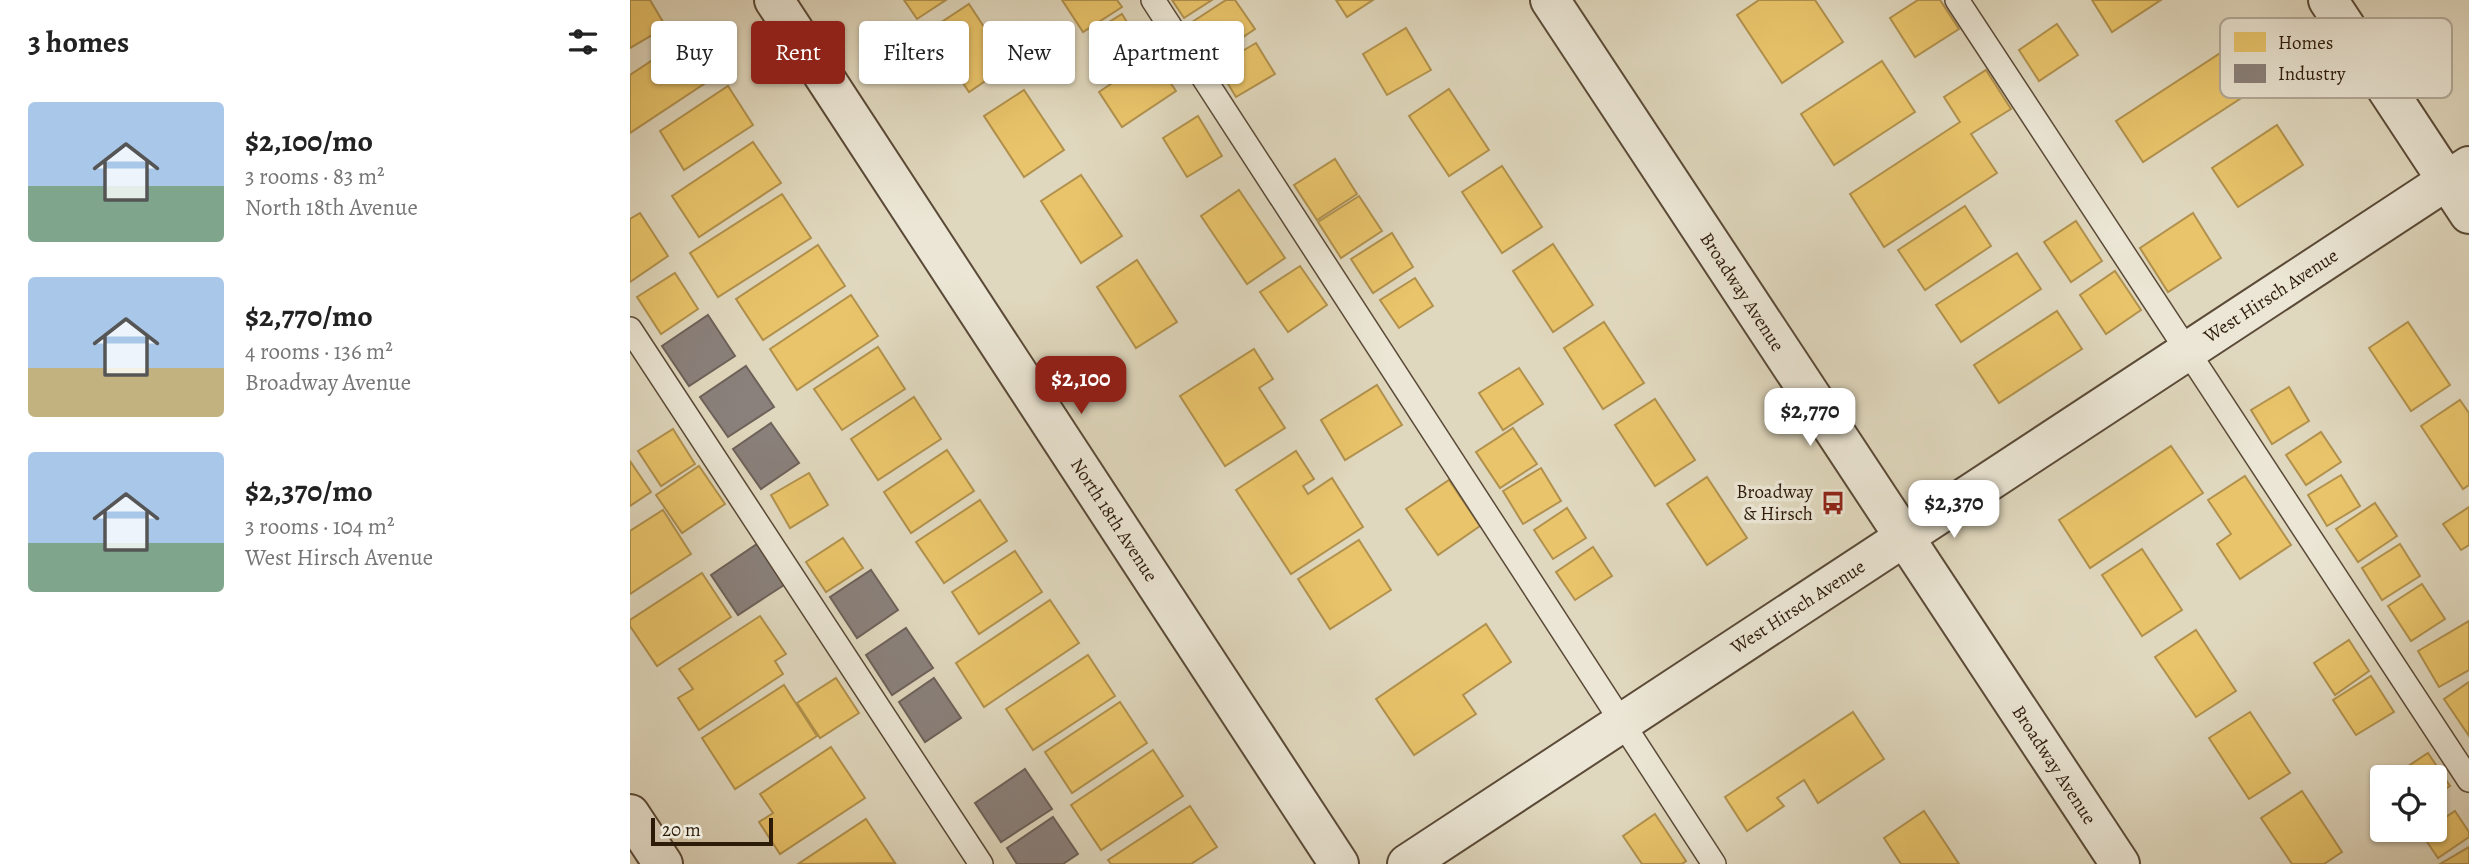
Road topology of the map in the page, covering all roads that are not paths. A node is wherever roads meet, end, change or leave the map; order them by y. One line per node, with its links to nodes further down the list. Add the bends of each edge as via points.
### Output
1 (774, 0): 16 (street, North 18th Avenue)
2 (1153, 0): 13 (lane)
3 (1550, 0): 12 (street, Broadway Avenue)
4 (1957, 0): 11 (lane)
5 (2328, 0): 6 (street)
6 (2342, 18)
7 (2402, 98): 8 (street)
8 (2458, 173): 9 (street); 11 (street, West Hirsch Avenue)
9 (2469, 214)
10 (630, 329): 15 (lane)
11 (2187, 351): 12 (street, West Hirsch Avenue); 14 (lane)
12 (1905, 537): 13 (street, West Hirsch Avenue); 19 (street, Broadway Avenue)
13 (1621, 723): 17 (street, West Hirsch Avenue); 18 (lane)
14 (2469, 780)
15 (981, 864)
16 (1339, 864)
17 (1407, 864)
18 (1714, 864)
19 (2120, 864)

